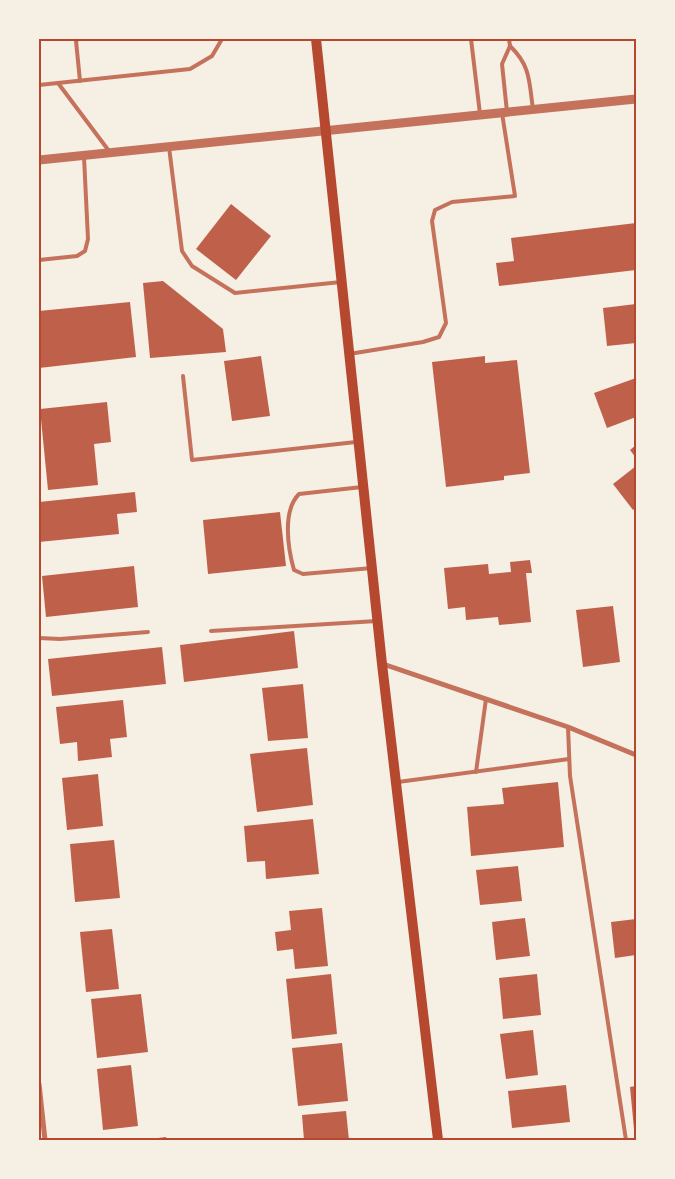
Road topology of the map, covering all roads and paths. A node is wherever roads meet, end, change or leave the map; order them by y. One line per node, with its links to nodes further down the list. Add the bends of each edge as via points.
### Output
1 (78, 39): 7 (lane)
2 (222, 39): 7 (lane, via 212,56 190,69)
3 (316, 39): 14 (main road)
4 (471, 39): 13 (lane)
5 (509, 39): 6 (lane)
6 (510, 46): 11 (lane, via 526,67); 12 (lane, via 502,64)
7 (80, 81): 8 (lane)
8 (58, 83): 9 (lane); 16 (lane)
9 (39, 85)
10 (636, 99): 11 (street)
11 (533, 109): 12 (street)
12 (505, 112): 13 (street); 21 (lane, via 515,196 452,202 435,210 433,215 446,323 439,337)
13 (480, 114): 14 (street)
14 (326, 130): 15 (street); 20 (main road)
15 (169, 147): 16 (street); 20 (lane, via 182,251 192,266 236,293)
16 (110, 153): 17 (street)
17 (84, 156): 18 (street); 19 (lane, via 88,240 85,251 77,256)
18 (39, 160)
19 (39, 260)
20 (342, 282): 21 (main road)
21 (349, 354): 23 (main road)
22 (183, 376): 23 (lane, via 192,460)
23 (359, 442): 24 (main road)
24 (363, 487): 25 (main road); 25 (lane, via 299,494 292,501 288,514 291,559 294,570 303,574)
25 (372, 568): 26 (main road)
26 (377, 621): 27 (lane); 30 (main road)
27 (211, 631)
28 (148, 632): 29 (lane)
29 (39, 638)
30 (382, 664): 31 (street); 36 (main road)
31 (486, 699): 32 (street); 35 (lane)
32 (568, 727): 33 (street); 34 (lane)
33 (636, 755)
34 (569, 759): 35 (lane); 40 (lane)
35 (476, 772): 36 (lane)
36 (396, 783): 39 (main road)
37 (39, 1084): 38 (street)
38 (45, 1140)
39 (438, 1140)
40 (626, 1140)

